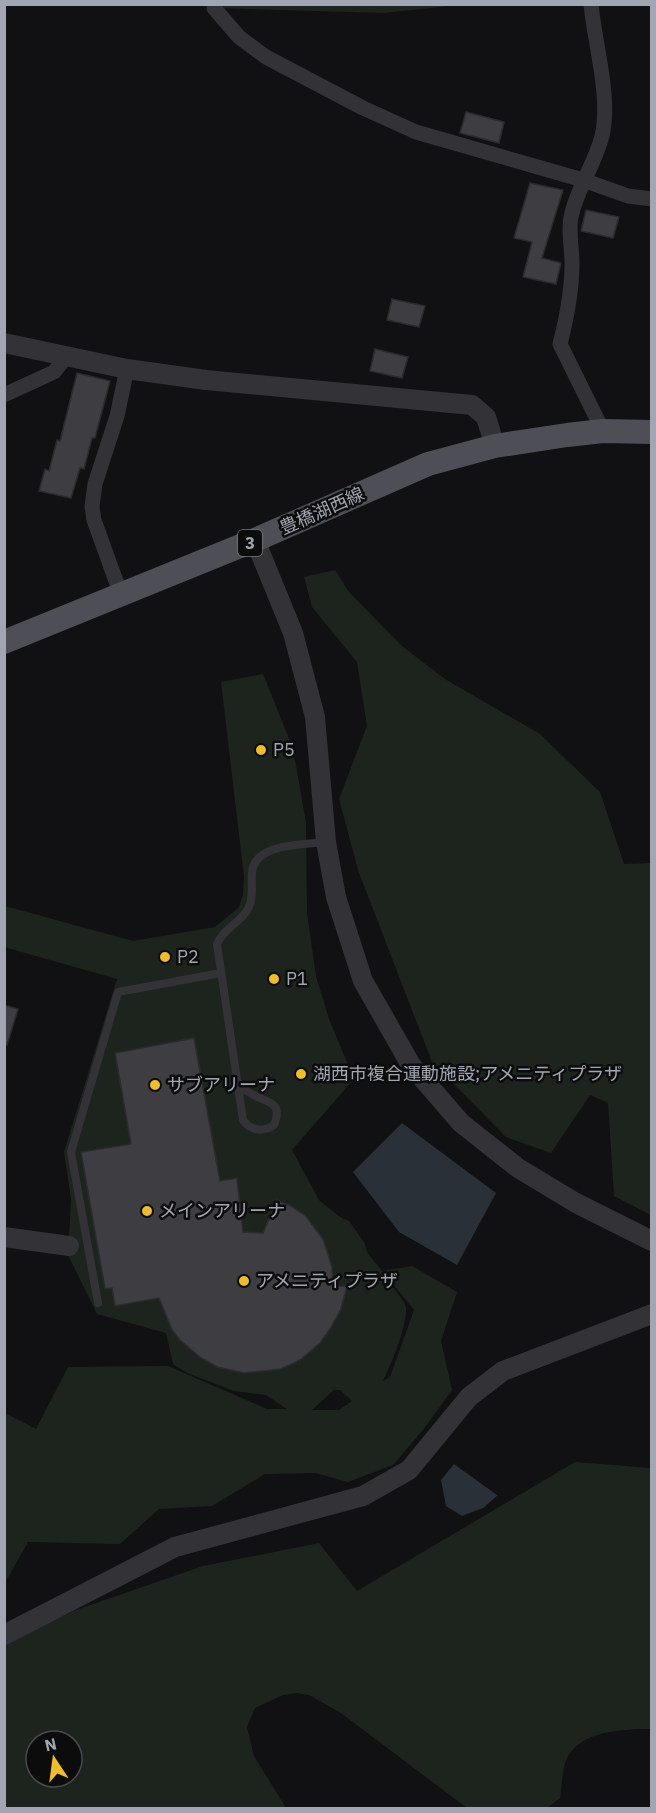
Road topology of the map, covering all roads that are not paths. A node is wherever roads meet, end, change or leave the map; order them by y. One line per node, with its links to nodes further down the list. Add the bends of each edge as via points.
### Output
1 (591, 4): 3 (street, via 607,111 602,137)
2 (214, 8): 3 (street, via 239,37 266,57 363,108 416,132)
3 (583, 180): 4 (street, via 628,196); 9 (street, via 570,219 569,307 560,344)
4 (651, 199)
5 (4, 343): 6 (street)
6 (66, 357): 7 (street); 8 (street, via 54,372)
7 (127, 369): 11 (street, via 472,405 486,417); 13 (street, via 92,506)
8 (4, 395)
9 (603, 431): 10 (main road, 豊橋湖西線 / 3); 11 (main road, 豊橋湖西線 / 3)
10 (651, 432)
11 (495, 446): 12 (main road, 豊橋湖西線 / 3, via 428,464)
12 (255, 540): 13 (main road, 豊橋湖西線 / 3); 15 (street, via 293,633 315,717)
13 (121, 595): 14 (main road, 豊橋湖西線 / 3)
14 (4, 642)
15 (326, 842): 16 (lane, via 274,849 257,859 247,912 225,931 218,944); 19 (street, via 336,897 363,981 411,1065 461,1123 518,1168)
16 (221, 973): 17 (lane); 20 (lane, via 118,992 71,1152)
17 (240, 1087): 17 (lane, via 275,1106 274,1125 260,1130 246,1124)
18 (4, 1238): 20 (street)
19 (651, 1241)
20 (78, 1247): 21 (lane)
21 (98, 1303)
22 (651, 1314): 23 (street, via 503,1371 469,1397 409,1470 363,1496 175,1547)
23 (4, 1635)

